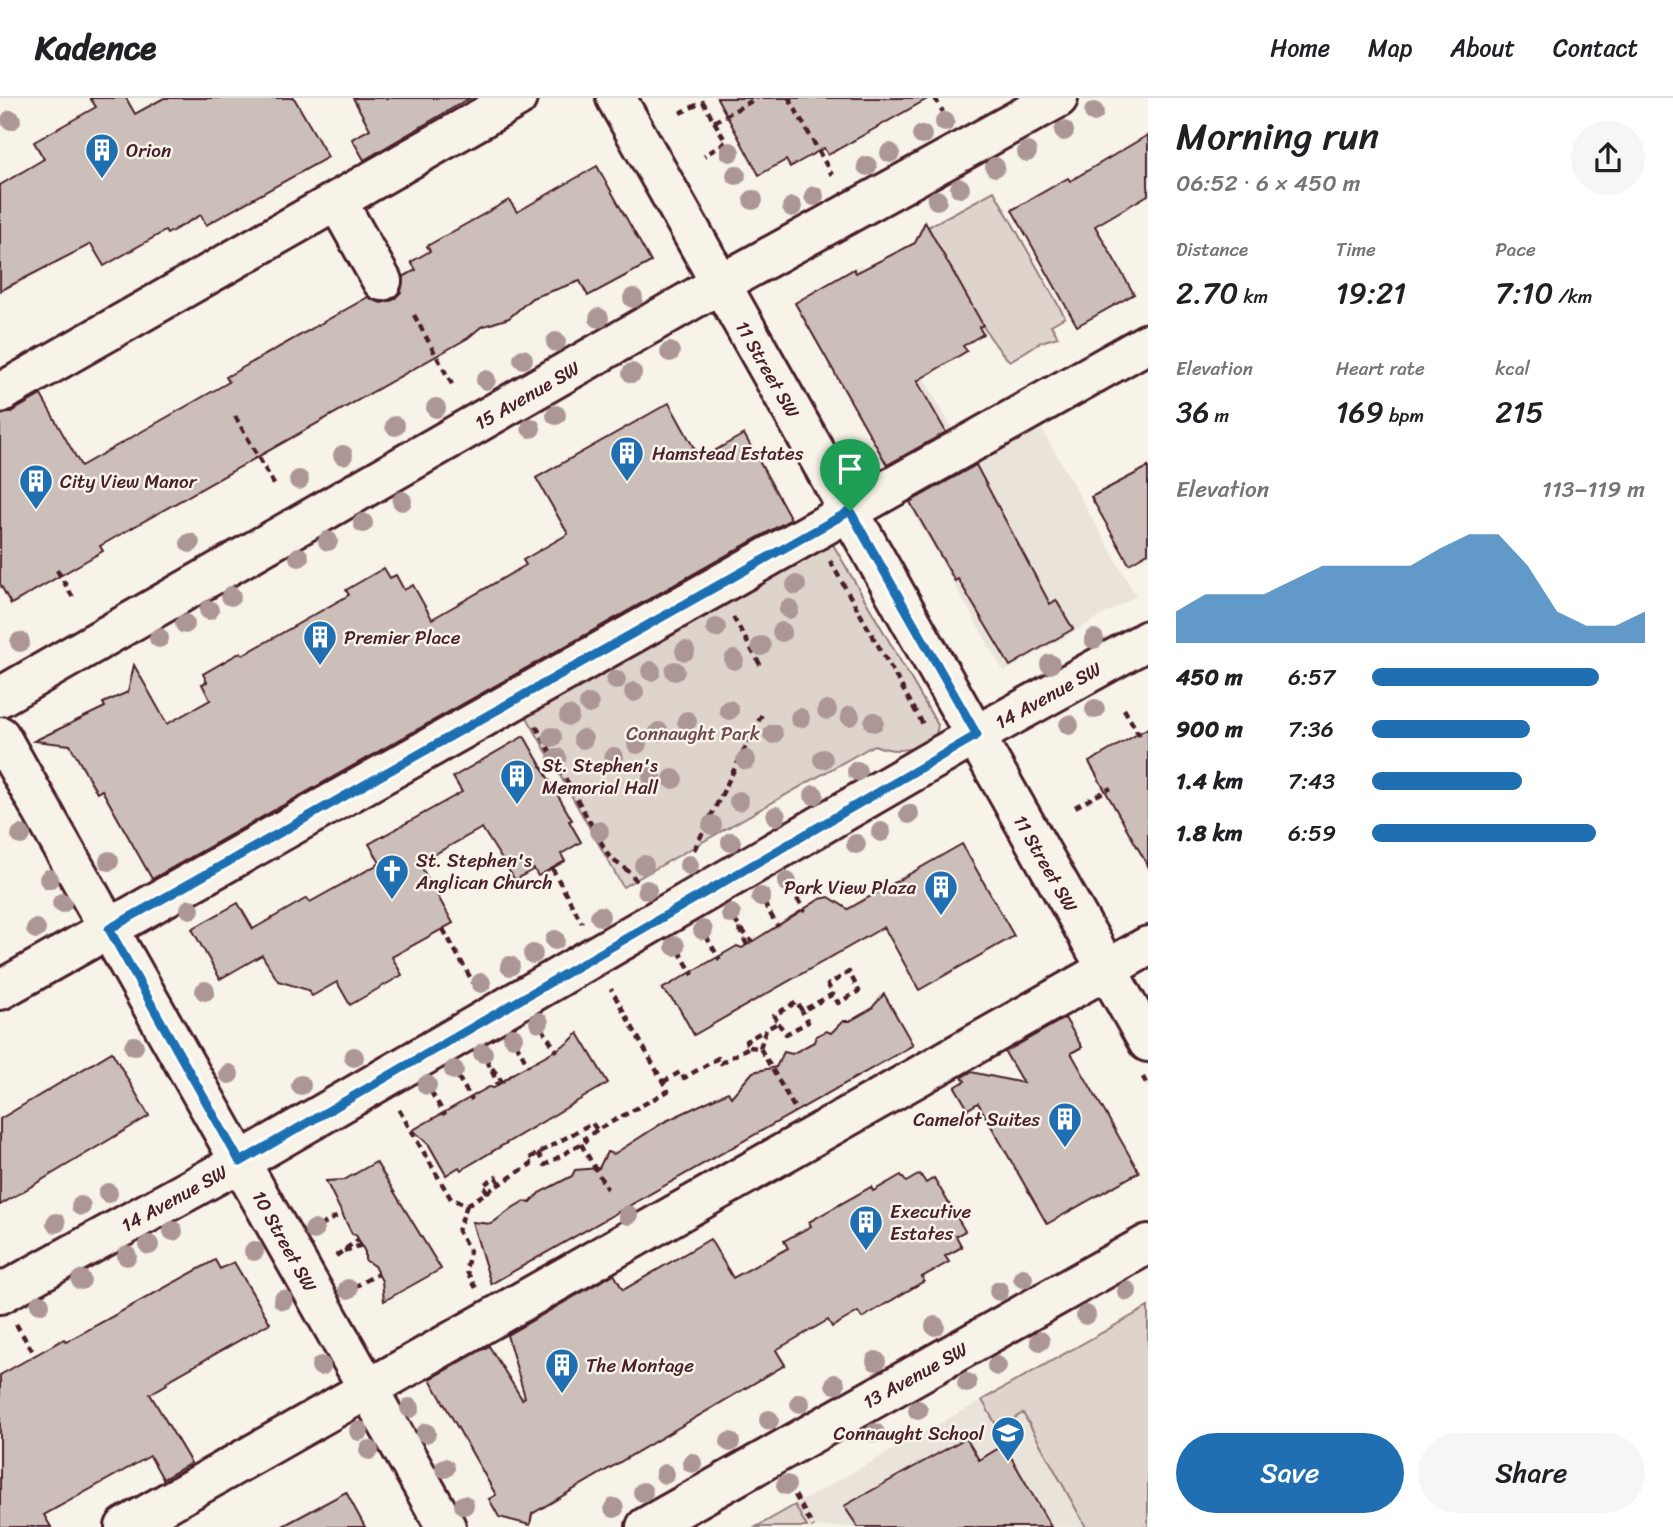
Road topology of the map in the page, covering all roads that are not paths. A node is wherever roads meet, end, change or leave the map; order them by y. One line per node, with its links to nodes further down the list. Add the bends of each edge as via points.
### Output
1 (517, 98): 4 (street)
2 (616, 98): 6 (street, 11 Street SW)
3 (1051, 100): 6 (street, 15 Avenue SW)
4 (337, 201): 5 (street); 8 (street)
5 (382, 281)
6 (722, 284): 9 (street, 11 Street SW); 11 (street, 15 Avenue SW)
7 (1148, 343): 9 (street)
8 (0, 393)
9 (850, 511): 12 (street, 11 Street SW); 14 (street)
10 (1148, 640): 12 (street, 14 Avenue SW)
11 (0, 696)
12 (977, 735): 16 (street, 11 Street SW); 19 (street, 14 Avenue SW)
13 (0, 736): 14 (street, 10 Street SW)
14 (109, 929): 17 (street); 19 (street, 10 Street SW)
15 (1148, 946): 16 (street)
16 (1108, 971): 18 (street, 11 Street SW); 22 (street)
17 (0, 990)
18 (1148, 1042)
19 (240, 1162): 21 (street, 14 Avenue SW); 22 (street, 10 Street SW)
20 (1148, 1244): 25 (street, 13 Avenue SW)
21 (0, 1294)
22 (368, 1388): 23 (street); 24 (street, 10 Street SW)
23 (125, 1527)
24 (446, 1527)
25 (646, 1527)

